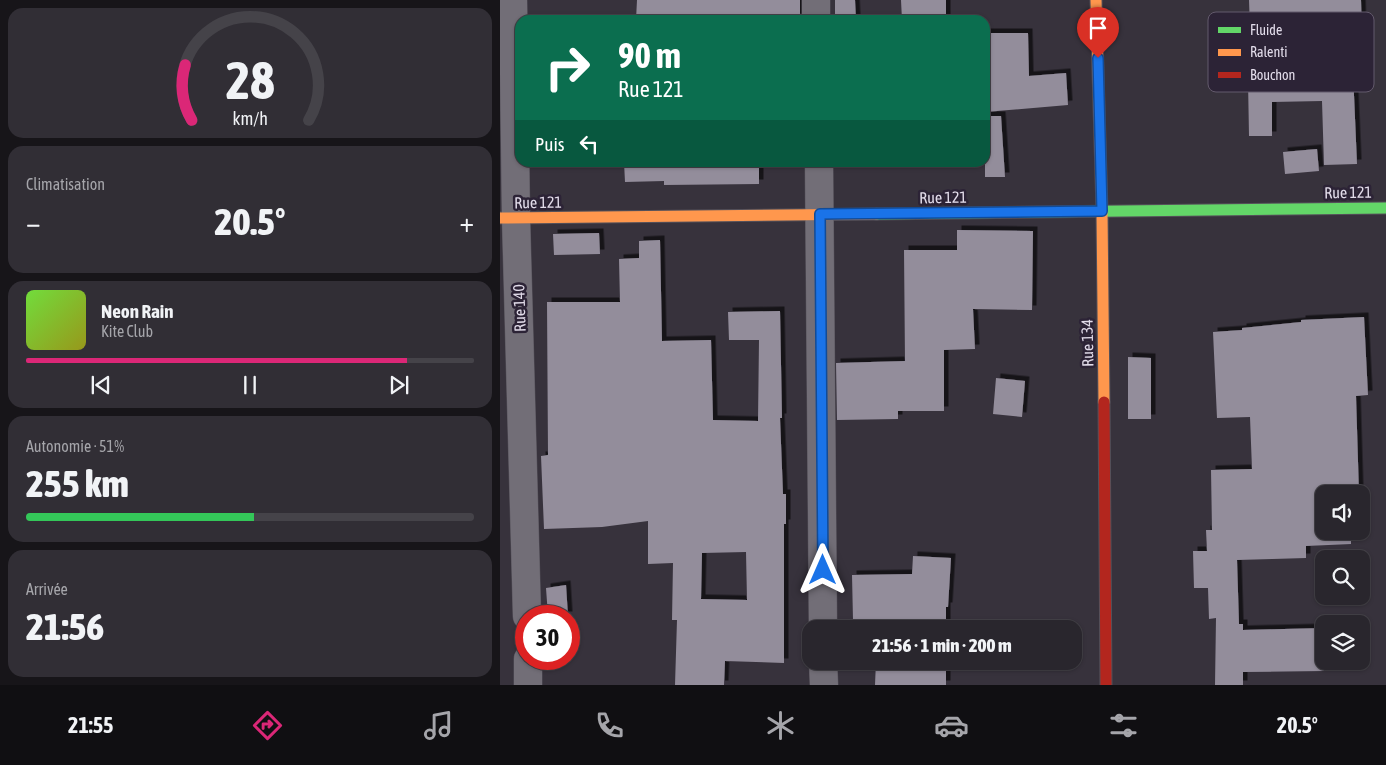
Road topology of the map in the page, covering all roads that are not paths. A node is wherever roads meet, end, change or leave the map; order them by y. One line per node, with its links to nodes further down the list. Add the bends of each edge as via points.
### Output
1 (513, 0): 9 (street, Rue 140)
2 (816, 0): 4 (street)
3 (1096, 0): 7 (street, Rue 134)
4 (816, 15)
5 (819, 167): 8 (street)
6 (1386, 208): 7 (street, Rue 121)
7 (1102, 211): 8 (street, Rue 121); 16 (street, Rue 134)
8 (820, 214): 9 (street, Rue 121); 11 (street)
9 (508, 218): 10 (street, Rue 140)
10 (526, 605)
11 (823, 620)
12 (528, 670): 14 (street)
13 (824, 670): 15 (street)
14 (528, 685)
15 (824, 685)
16 (1106, 685)

